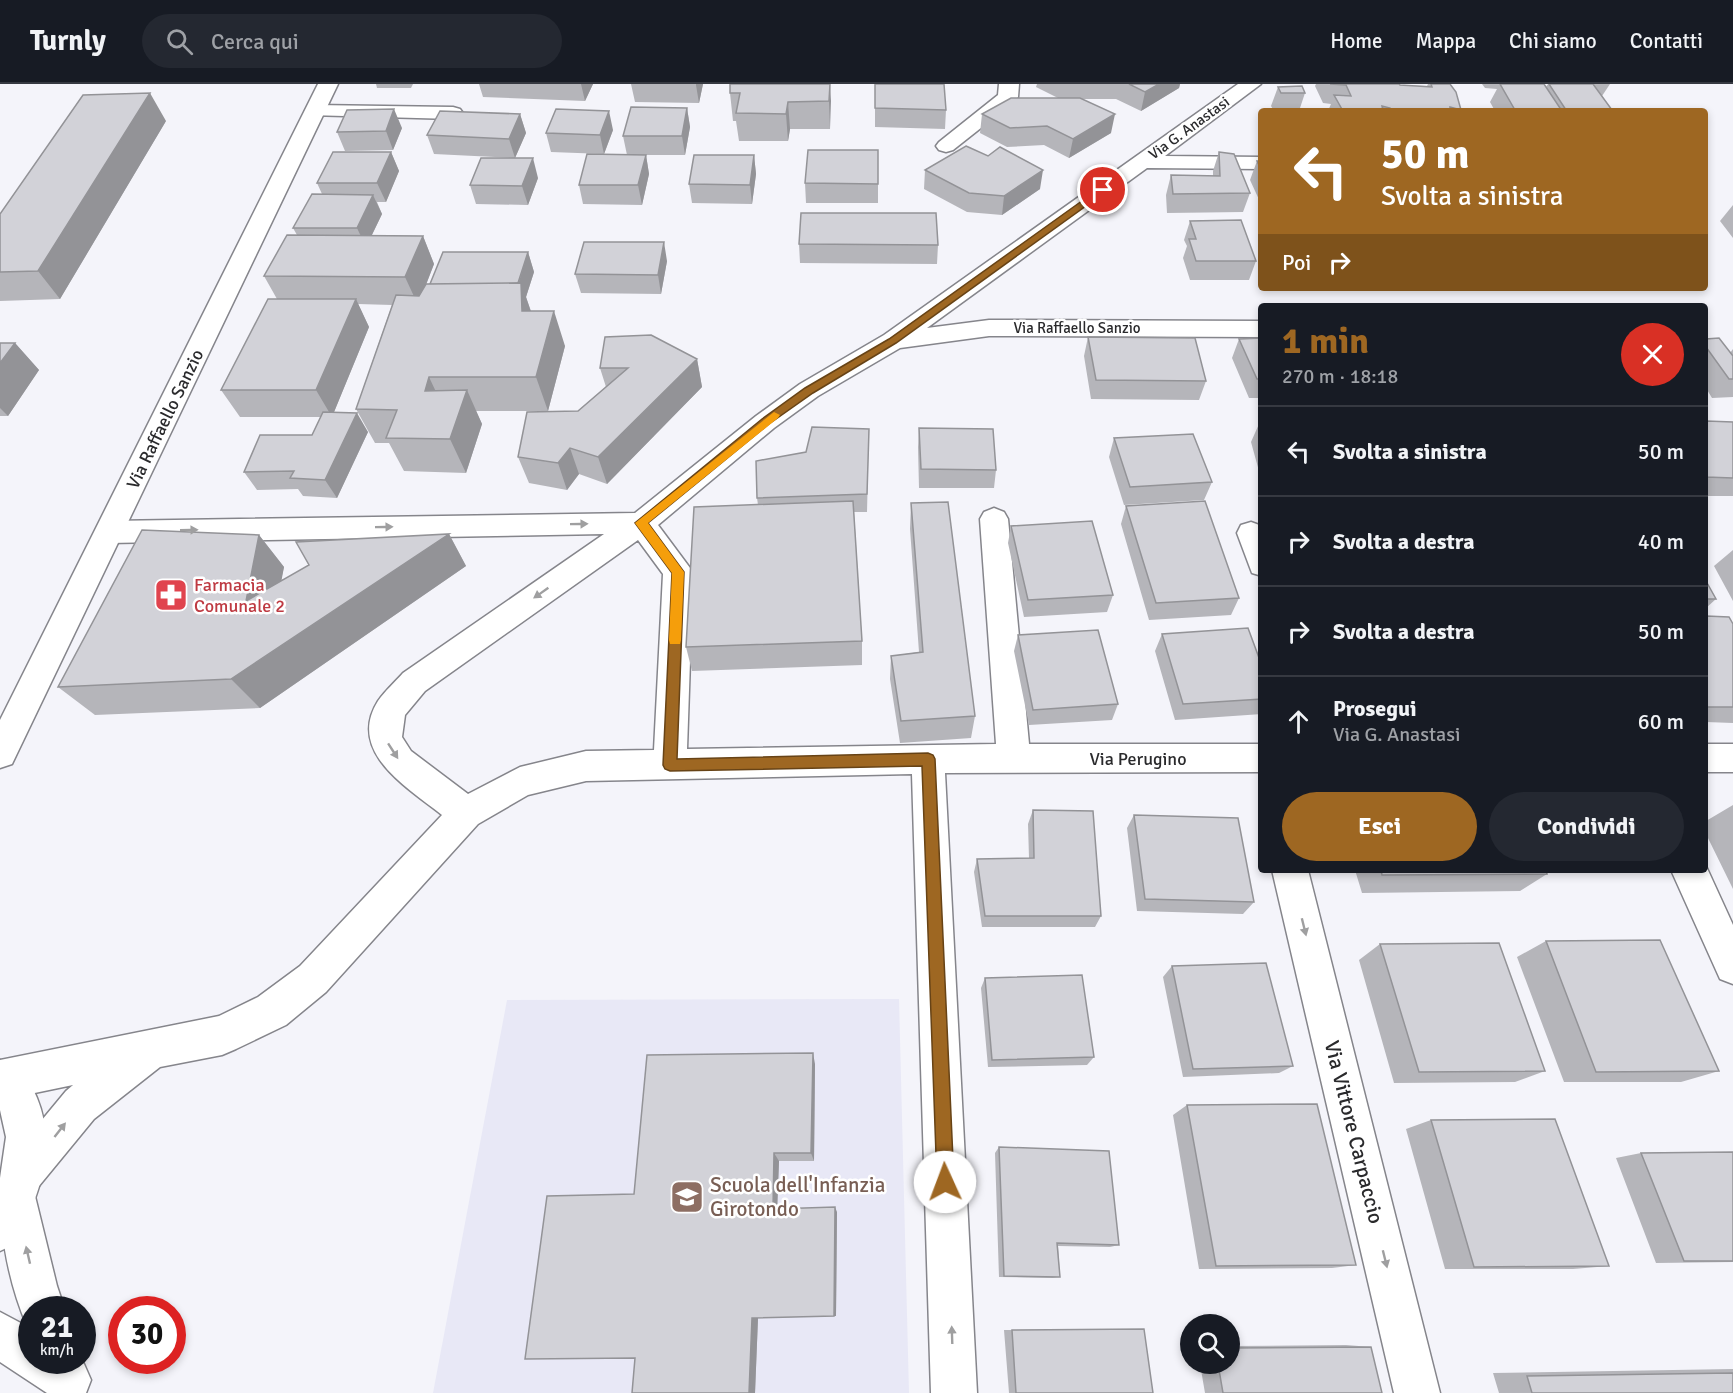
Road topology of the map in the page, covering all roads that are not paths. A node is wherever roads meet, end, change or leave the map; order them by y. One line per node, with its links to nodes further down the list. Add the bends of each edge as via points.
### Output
1 (328, 84): 4 (street, Via Raffaello Sanzio)
2 (1010, 84): 6 (street, via 1008,97)
3 (1251, 84): 7 (street, Via G. Anastasi)
4 (315, 111): 5 (street); 13 (street, Via Raffaello Sanzio)
5 (453, 113)
6 (946, 146)
7 (1141, 162): 8 (street); 10 (street, Via G. Anastasi)
8 (1258, 163)
9 (1258, 329): 10 (street, Via Raffaello Sanzio, via 989,328)
10 (893, 341): 12 (street, Via G. Anastasi, via 809,390)
11 (994, 519): 21 (street)
12 (641, 523): 13 (street, one-way to 12); 22 (street, via 678,572); 23 (street, Via G. Anastasi, one-way to 23, via 414,682 390,710 385,739 399,761)
13 (109, 532): 16 (street, Via Raffaello Sanzio)
14 (1251, 533): 15 (street)
15 (1258, 553)
16 (0, 754)
17 (1258, 758): 21 (street, Via Perugino)
18 (1708, 758): 19 (street)
19 (1733, 758)
20 (928, 759): 21 (street, Via Perugino); 22 (street, Via Perugino); 33 (street, one-way to 20)
21 (1014, 759)
22 (670, 765): 23 (street, Via Perugino, via 586,766 520,782)
23 (466, 813): 27 (street, Via Perugino, via 313,979 272,1011 222,1035)
24 (1291, 873): 34 (street, Via Vittore Carpaccio, one-way to 34)
25 (1690, 873): 26 (street)
26 (1733, 966)
27 (151, 1051): 28 (street, Via Perugino); 29 (street, one-way to 27, via 80,1105)
28 (0, 1080): 29 (street, via 19,1104 27,1137)
29 (13, 1201): 30 (street, one-way to 29)
30 (39, 1296)
31 (0, 1335): 32 (street)
32 (18, 1346)
33 (954, 1393)
34 (1417, 1393)

